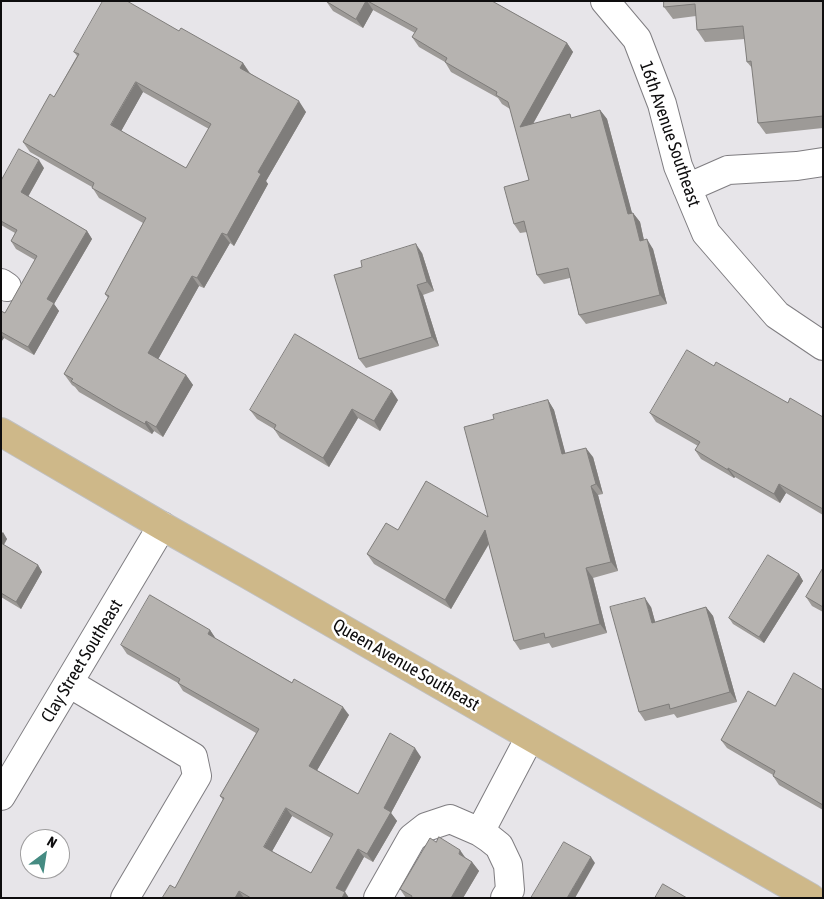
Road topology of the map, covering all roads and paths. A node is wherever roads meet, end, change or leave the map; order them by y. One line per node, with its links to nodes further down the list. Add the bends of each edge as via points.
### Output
1 (606, 1): 3 (street, 16th Avenue Southeast, via 637,39 662,104)
2 (823, 162): 3 (street, via 728,170)
3 (687, 188): 4 (street, 16th Avenue Southeast, via 712,240 777,315)
4 (823, 346)
5 (1, 432): 6 (main road, Queen Avenue Southeast)
6 (162, 526): 7 (street, Clay Street Southeast); 8 (main road, Queen Avenue Southeast)
7 (68, 683): 9 (street, Clay Street Southeast); 11 (street, via 193,757 196,776)
8 (530, 737): 10 (street); 14 (main road, Queen Avenue Southeast)
9 (1, 796)
10 (480, 832): 12 (street, via 450,819 426,826 412,838); 13 (street, via 500,846 508,865 510,890)
11 (125, 898)
12 (378, 898)
13 (505, 898)
14 (811, 898)

